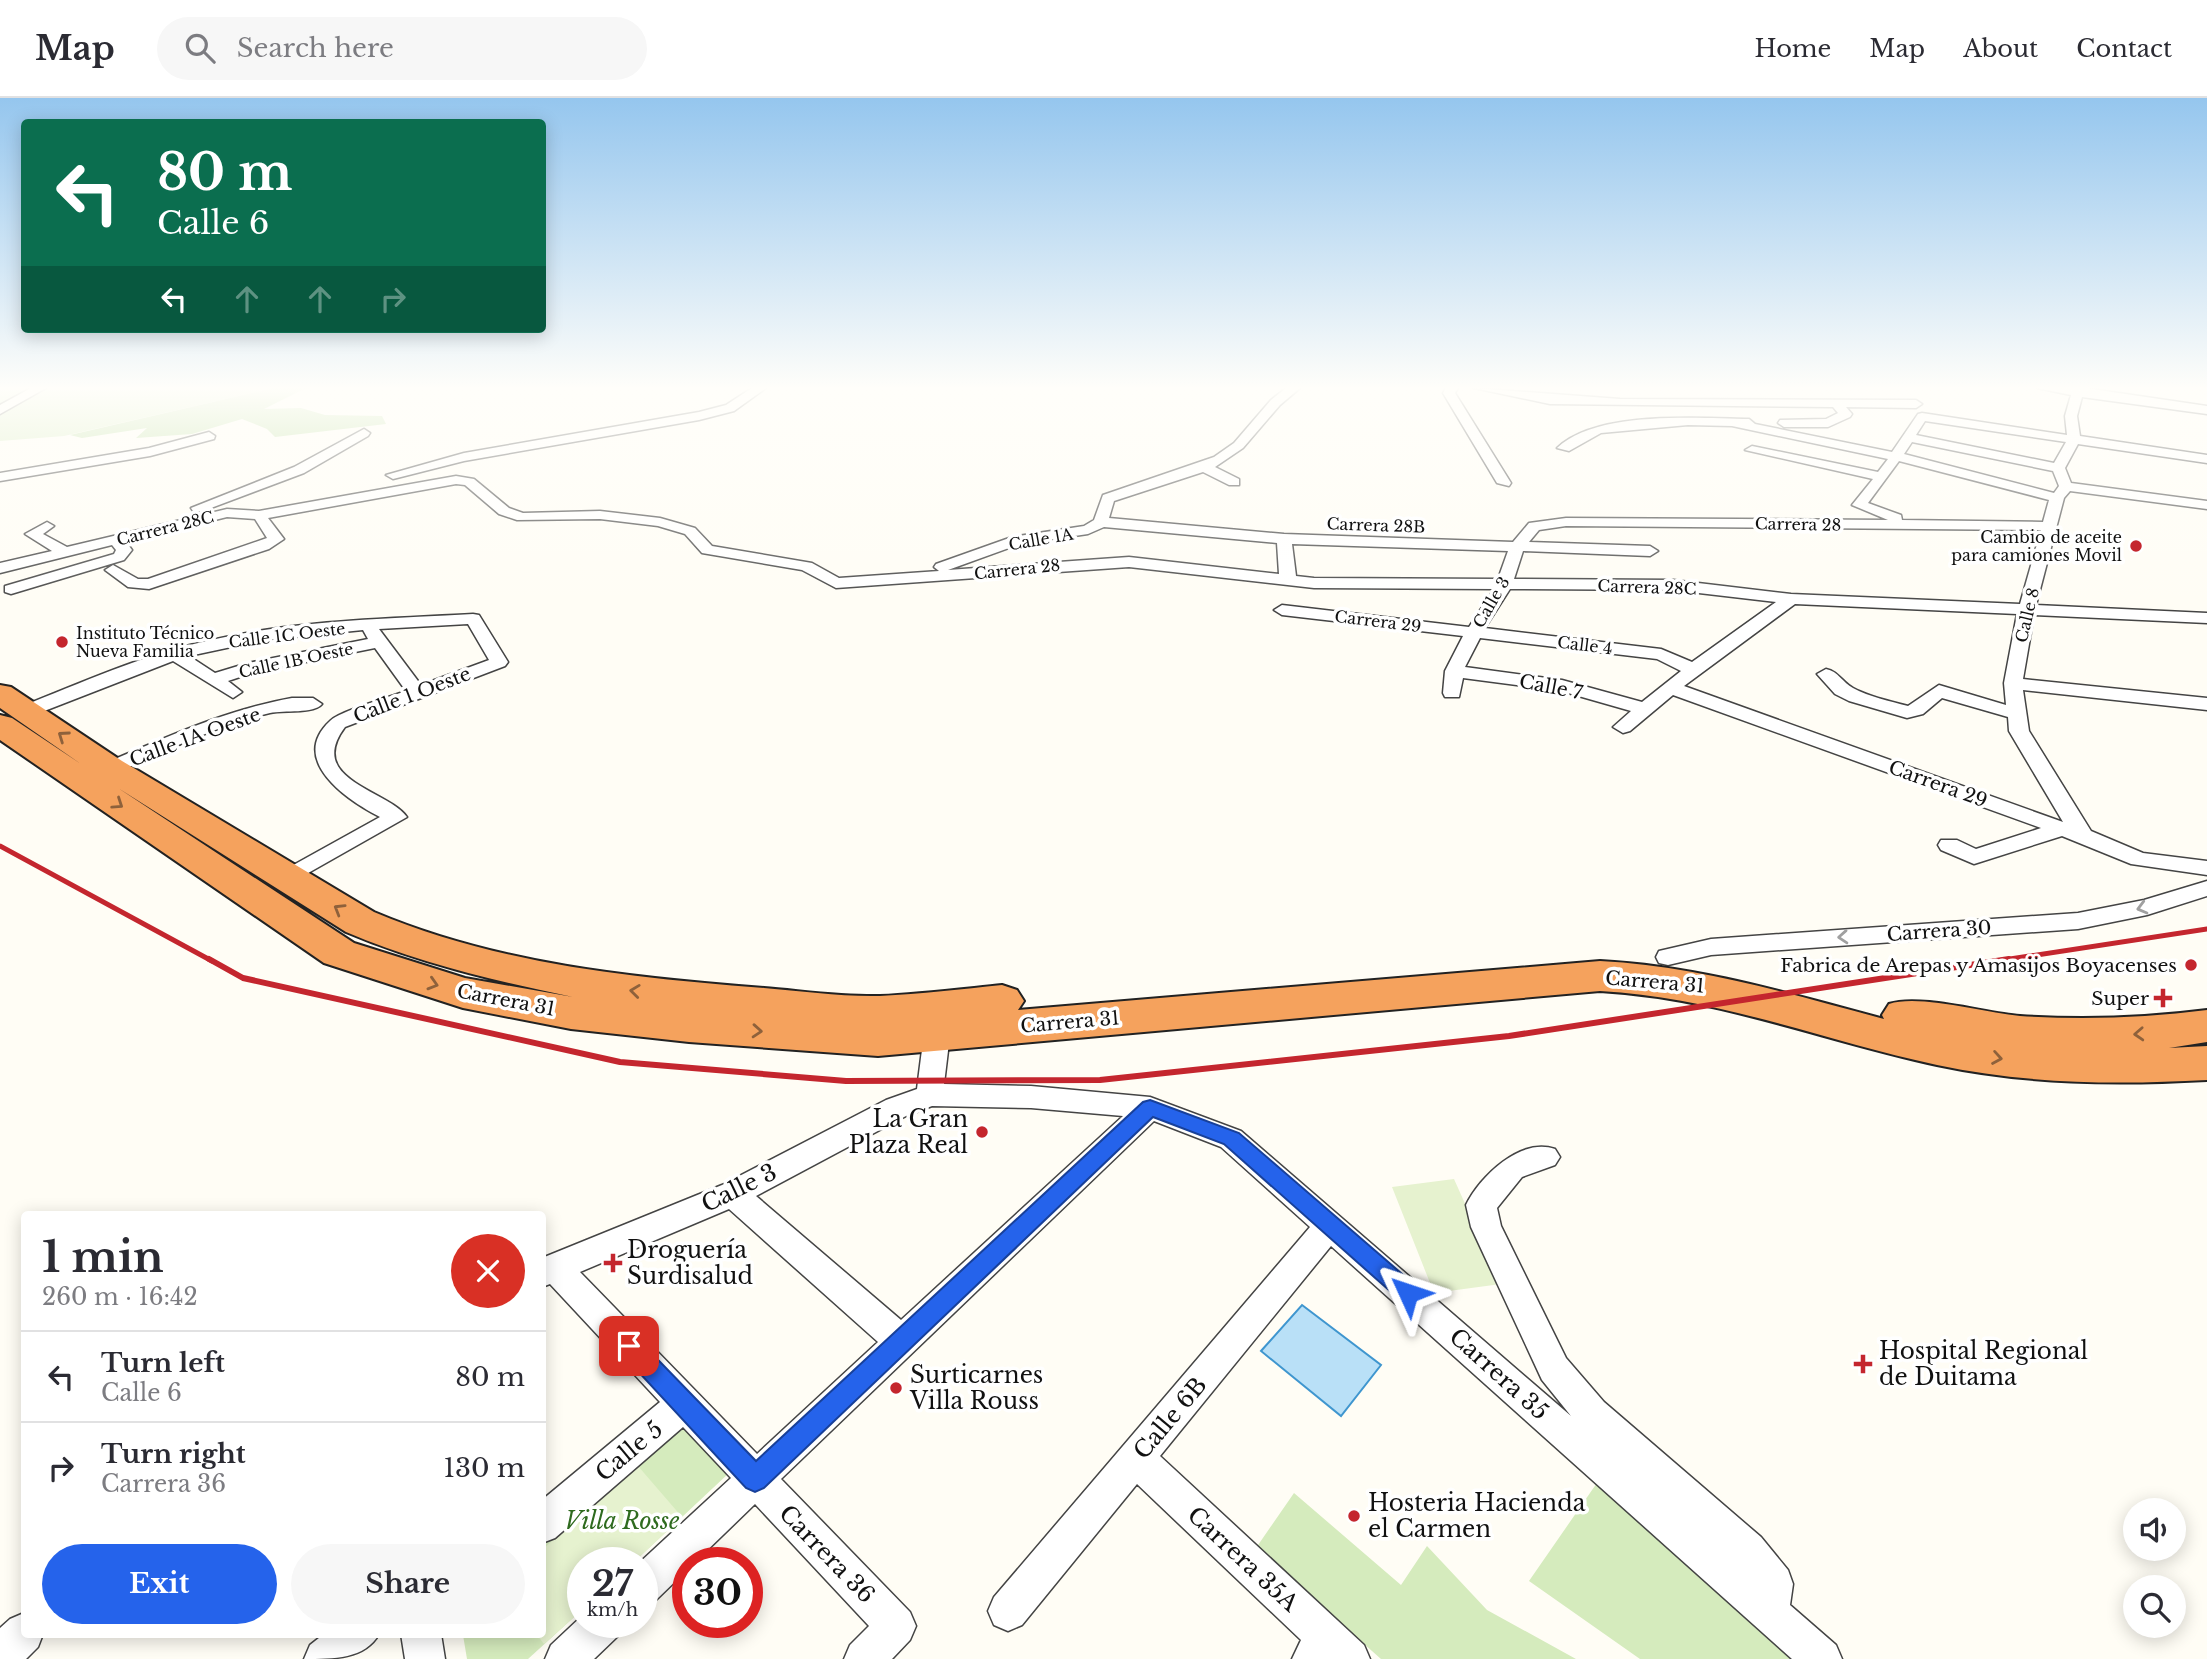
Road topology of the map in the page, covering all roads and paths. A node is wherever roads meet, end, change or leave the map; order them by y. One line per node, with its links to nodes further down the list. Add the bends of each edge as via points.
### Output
1 (97, 461): 13 (street)
2 (315, 461): 27 (street)
3 (449, 461): 20 (street)
4 (1213, 461): 11 (street)
5 (1490, 461): 16 (street)
6 (1800, 461): 14 (street)
7 (1891, 461): 14 (street)
8 (1919, 461): 17 (street)
9 (2020, 461): 12 (street)
10 (2062, 461): 12 (street)
11 (1202, 466): 15 (street); 22 (street, via 1108,498)
12 (2058, 468): 17 (street)
13 (0, 477)
14 (1881, 479): 25 (street, via 1859,505)
15 (1234, 482)
16 (1504, 483)
17 (2063, 489): 18 (street); 19 (street); 26 (street, Calle 8)
18 (2207, 500)
19 (2207, 505)
20 (240, 514): 21 (street, Carrera 28C); 27 (street, Carrera 28C)
21 (259, 515): 35 (street, via 276,539 264,546 149,584 134,584); 36 (street, Carrera 28C, via 456,480 468,482 504,511 522,517 600,515 660,522 690,531 707,550 806,566 836,583)
22 (1101, 522): 29 (street, Carrera 28B); 36 (street, Calle 1A, via 1088,530 1017,541)
23 (1546, 523): 25 (street, Carrera 28); 30 (street, Calle 3, via 1534,526)
24 (47, 526): 32 (street, via 32,534)
25 (1925, 526): 26 (street, Carrera 28)
26 (2050, 526): 42 (street, Calle 8)
27 (152, 531): 28 (street, Carrera 28C)
28 (116, 540): 32 (street, Carrera 28C); 40 (street, via 124,550 118,557)
29 (1284, 540): 30 (street, Carrera 28B); 37 (street)
30 (1517, 547): 31 (street, Carrera 28B); 39 (street, Calle 3)
31 (1650, 551)
32 (65, 552): 34 (street, Carrera 28C)
33 (1129, 562): 36 (street, Carrera 28); 37 (street, Carrera 28C)
34 (0, 568)
35 (113, 570)
36 (906, 580)
37 (1288, 581): 38 (street, Carrera 28C)
38 (1314, 583): 39 (street, Carrera 28C); 46 (street, Carrera 29, via 1282,610)
39 (1504, 586): 41 (street, Carrera 28C, via 1673,584); 46 (street, Calle 3)
40 (11, 589)
41 (1791, 599): 42 (street, Carrera 28C); 50 (street)
42 (2026, 611): 43 (street, Carrera 28C); 55 (street, Calle 8)
43 (2207, 618)
44 (473, 619): 45 (street, Calle 1C Oeste); 49 (street)
45 (367, 626): 47 (street); 48 (street, Calle 1C Oeste, via 233,640)
46 (1474, 632): 50 (street, Calle 4, via 1661,654); 51 (street, Calle 3)
47 (379, 642): 53 (street, Calle 1B Oeste); 57 (street)
48 (175, 655): 53 (street); 61 (street, Calle 1C Oeste)
49 (499, 662): 57 (street, Calle 1 Oeste)
50 (1693, 670): 54 (street)
51 (1454, 671): 58 (street, Calle 3); 60 (street, Calle 7, via 1562,686)
52 (1826, 674): 63 (street, via 1856,697 1907,712 1939,691)
53 (214, 679): 56 (street)
54 (1671, 688): 60 (street); 67 (street, Carrera 29)
55 (2014, 688): 59 (street); 62 (street); 63 (street, Calle 8)
56 (233, 692)
57 (417, 693): 70 (street, Calle 1 Oeste, via 338,723 321,747 324,760 361,797 396,817)
58 (1452, 693)
59 (2207, 704)
60 (1646, 709): 64 (street)
61 (9, 710): 66 (highway, Carrera 31, one-way to 61); 75 (highway, Carrera 31, one-way to 75, via 339,953 368,965 463,993 571,1013 878,1039)
62 (2207, 712)
63 (2018, 714): 67 (street, Calle 8, via 2019,731)
64 (1623, 727)
65 (220, 732): 66 (street, Calle 1A Oeste)
66 (110, 768): 70 (highway, Carrera 31)
67 (2072, 832): 68 (street, via 1974,858); 69 (street, Carrera 29, via 2139,859)
68 (1949, 845)
69 (2207, 868)
70 (287, 878): 73 (highway, Carrera 31, one-way to 70, via 878,1012 591,986 489,965 400,939 360,922)
71 (2207, 888): 72 (street, Carrera 30, one-way to 72, via 2147,907 2078,921 1711,947)
72 (1668, 957): 73 (highway, Carrera 31, via 1593,954); 74 (highway, Carrera 31, one-way to 72, via 2133,1035 2007,1031 1872,1008 1763,977)
73 (1006, 1001): 75 (highway)
74 (2207, 1026)
75 (937, 1034): 76 (highway, Carrera 31, one-way to 76, via 1633,976 1722,989 1937,1048 2029,1064); 77 (street)
76 (2207, 1063)
77 (931, 1095): 78 (street, Carrera 35, via 1031,1097); 80 (street, Calle 3, via 896,1108)
78 (1150, 1108): 81 (street, Carrera 35, via 1231,1139); 83 (street)
79 (1545, 1157): 90 (street, via 1512,1168 1481,1205 1486,1227 1554,1369 1592,1413 1748,1550 1774,1584)
80 (733, 1194): 82 (street, Calle 3); 83 (street)
81 (1331, 1224): 85 (street, Calle 6B); 90 (street, Carrera 35)
82 (549, 1270): 84 (street, Carrera 36)
83 (901, 1341): 86 (street)
84 (684, 1404): 86 (street, Carrera 36); 87 (street, Calle 5)
85 (1136, 1459): 89 (street, Calle 6B); 95 (street, Carrera 35A)
86 (755, 1479): 88 (street); 100 (street, Carrera 36, via 896,1626)
87 (546, 1522)
88 (658, 1571)
89 (1008, 1611)
90 (1769, 1612): 101 (street, Carrera 35)
91 (21, 1636): 96 (street)
92 (353, 1638): 97 (street)
93 (422, 1638): 98 (street)
94 (587, 1638): 99 (street)
95 (1329, 1652)
96 (0, 1656)
97 (324, 1659)
98 (425, 1659)
99 (565, 1659)
100 (864, 1659)
101 (1822, 1659)

